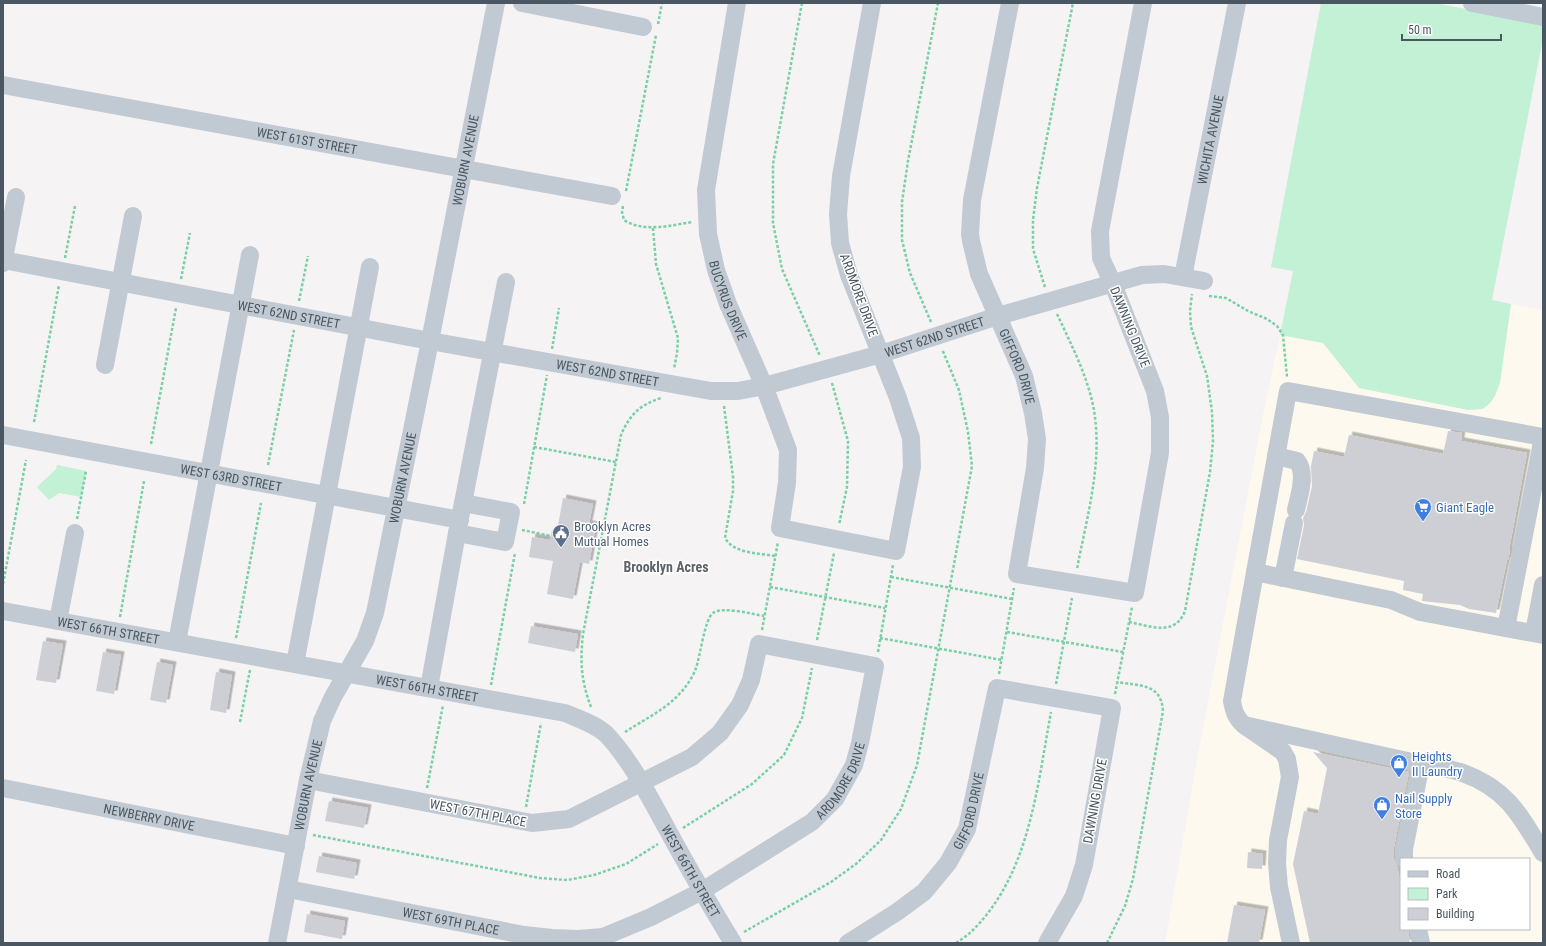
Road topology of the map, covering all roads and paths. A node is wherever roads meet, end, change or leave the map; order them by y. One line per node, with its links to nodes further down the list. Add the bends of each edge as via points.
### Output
1 (496, 3): 16 (street, WOBURN AVENUE)
2 (522, 3): 14 (street)
3 (662, 3): 14 (path)
4 (737, 3): 21 (street, BUCYRUS DRIVE, via 707,182)
5 (802, 3): 51 (path, via 773,164 773,222 782,269)
6 (872, 3): 50 (street, ARDMORE DRIVE, via 841,176 838,214 840,243 849,274)
7 (938, 3): 43 (path, via 902,202 902,240 910,273)
8 (1010, 3): 42 (street, GIFFORD DRIVE, via 972,200 970,234 979,274)
9 (1073, 3): 35 (path, via 1033,220 1033,249)
10 (1143, 3): 34 (street, DAWNING DRIVE, via 1100,231 1101,258)
11 (1237, 3): 29 (street, WICHITA AVENUE)
12 (1472, 3): 13 (street)
13 (1543, 17)
14 (652, 28): 18 (path)
15 (3, 85): 16 (street, WEST 61ST STREET)
16 (464, 169): 18 (street, WEST 61ST STREET); 46 (street, WOBURN AVENUE)
17 (16, 197): 27 (street)
18 (621, 197): 22 (path, via 624,220)
19 (74, 206): 26 (path)
20 (133, 216): 31 (street)
21 (707, 220): 22 (path); 55 (street, BUCYRUS DRIVE, via 716,270)
22 (653, 228): 53 (path, via 656,264 678,338)
23 (190, 233): 30 (path)
24 (250, 255): 39 (street)
25 (308, 256): 37 (path)
26 (64, 258)
27 (3, 261): 31 (street, WEST 62ND STREET)
28 (370, 267): 45 (street)
29 (1183, 277): 34 (street, WEST 62ND STREET, via 1164,274 1142,275); 36 (street, WEST 62ND STREET)
30 (181, 280)
31 (120, 282): 39 (street, WEST 62ND STREET); 52 (street)
32 (506, 282): 49 (street)
33 (60, 284): 59 (path)
34 (1113, 284): 42 (street, WEST 62ND STREET); 91 (street, DAWNING DRIVE, via 1155,391 1160,417 1160,452)
35 (1046, 289)
36 (1202, 290): 56 (path, via 1226,298 1277,326 1283,335); 99 (path, via 1192,294 1191,327 1207,376 1213,441 1210,472 1185,612 1175,626 1164,628)
37 (299, 302)
38 (177, 305): 62 (path)
39 (240, 305): 45 (street, WEST 62ND STREET); 69 (street)
40 (559, 308): 47 (path)
41 (1057, 314): 87 (path, via 1083,372 1093,406 1097,450)
42 (998, 316): 50 (street, WEST 62ND STREET); 83 (street, GIFFORD DRIVE, via 1024,376 1037,439 1035,468)
43 (931, 324)
44 (294, 327): 67 (path)
45 (359, 327): 46 (street, WEST 62ND STREET); 71 (street)
46 (430, 341): 49 (street, WEST 62ND STREET); 73 (street, WOBURN AVENUE)
47 (552, 348)
48 (942, 349): 90 (path, via 959,390 972,466)
49 (492, 352): 55 (street, WEST 62ND STREET, via 711,391 738,392); 74 (street)
50 (882, 354): 55 (street, WEST 62ND STREET); 80 (street, ARDMORE DRIVE, via 911,438 912,468)
51 (821, 358)
52 (105, 365)
53 (674, 370)
54 (831, 382): 79 (path, via 848,441 847,487)
55 (764, 386): 75 (street, BUCYRUS DRIVE, via 788,450 787,483)
56 (1288, 391): 61 (street); 64 (street)
57 (662, 398): 66 (path, via 647,402 626,424 621,435)
58 (724, 406): 81 (path, via 733,477 725,538 735,549)
59 (34, 422)
60 (3, 435): 69 (street, WEST 63RD STREET)
61 (1543, 436): 100 (street)
62 (151, 444)
63 (534, 447): 66 (path)
64 (1276, 456): 82 (street); 85 (street, via 1297,461 1301,467 1301,482)
65 (26, 460): 86 (path)
66 (616, 462): 122 (path, via 580,657 586,695)
67 (268, 465)
68 (86, 471): 77 (path)
69 (209, 474): 71 (street, WEST 63RD STREET); 105 (street)
70 (144, 481): 97 (path)
71 (327, 496): 73 (street, WEST 63RD STREET); 112 (street)
72 (261, 503): 104 (path)
73 (395, 508): 74 (street, WEST 63RD STREET); 115 (street, WOBURN AVENUE, via 375,613 365,641)
74 (460, 519): 117 (street)
75 (780, 528): 79 (street); 81 (path)
76 (519, 530): 78 (path)
77 (75, 533): 98 (street)
78 (551, 536)
79 (838, 537): 80 (street); 92 (path)
80 (896, 551): 84 (path)
81 (775, 556): 89 (path)
82 (1255, 572): 85 (street); 125 (street, via 1232,701 1234,713)
83 (1017, 574): 87 (street); 93 (path)
84 (891, 577): 90 (path); 94 (path)
85 (1283, 578): 100 (street, via 1391,600 1420,612)
86 (3, 584)
87 (1075, 584): 91 (street); 106 (path)
88 (1543, 585): 102 (street)
89 (770, 587): 92 (path); 96 (path)
90 (950, 588): 93 (path); 108 (path)
91 (1135, 593): 99 (path)
92 (826, 597): 94 (path); 110 (path)
93 (1012, 599): 101 (path)
94 (885, 608): 103 (path)
95 (3, 611): 98 (street, WEST 66TH STREET)
96 (764, 616): 107 (path); 126 (path, via 721,609 712,613 707,621 696,670 685,687 671,702)
97 (119, 619)
98 (58, 621): 105 (street, WEST 66TH STREET)
99 (1129, 622): 109 (path)
100 (1506, 628): 102 (street)
101 (1007, 632): 106 (path); 111 (path)
102 (1538, 634)
103 (880, 638): 108 (path); 113 (path)
104 (235, 641)
105 (177, 642): 112 (street, WEST 66TH STREET)
106 (1064, 642): 109 (path); 119 (path)
107 (759, 644): 110 (street); 129 (street, via 746,693 720,733 692,757)
108 (938, 648): 111 (path); 142 (path, via 917,765 901,809 881,840 856,864 831,882)
109 (1123, 652): 116 (path)
110 (815, 656): 113 (street); 133 (path, via 802,718 784,756 752,784)
111 (1002, 660): 118 (path)
112 (295, 664): 115 (street, WEST 66TH STREET)
113 (875, 666): 140 (street, ARDMORE DRIVE, via 854,765 835,799 812,822)
114 (250, 669): 123 (path)
115 (346, 673): 117 (street, WEST 66TH STREET); 128 (street, WOBURN AVENUE, via 322,721)
116 (1117, 682): 121 (path); 147 (path, via 1152,688 1159,694 1164,711 1133,879 1125,906)
117 (429, 688): 129 (street, WEST 66TH STREET, via 565,713 587,722 605,734)
118 (997, 688): 119 (street); 144 (street, GIFFORD DRIVE, via 967,829 948,863 924,892)
119 (1054, 700): 121 (street); 145 (path, via 1033,808 1024,843 1010,878 978,924)
120 (443, 705): 131 (path)
121 (1112, 708): 146 (street, DAWNING DRIVE, via 1084,865 1074,896)
122 (593, 712)
123 (240, 722)
124 (542, 723): 132 (path)
125 (1244, 725): 127 (street); 148 (street, via 1283,752 1287,759 1290,777 1278,840 1277,863)
126 (622, 734)
127 (1421, 764): 137 (street, via 1462,772 1504,796); 138 (street)
128 (308, 780): 131 (street, WEST 67TH PLACE); 136 (street, WOBURN AVENUE)
129 (641, 783): 132 (street, WEST 67TH PLACE, via 569,819); 140 (street, WEST 66TH STREET)
130 (3, 788): 136 (street, NEWBERRY DRIVE)
131 (424, 802): 132 (street, WEST 67TH PLACE)
132 (523, 822)
133 (681, 829)
134 (311, 834): 135 (path, via 540,878 567,880 594,875 626,864)
135 (659, 843)
136 (296, 846): 139 (street, WOBURN AVENUE)
137 (1543, 853)
138 (1404, 858)
139 (288, 889): 140 (street, WEST 69TH PLACE, via 524,935 578,939 603,937 651,917); 143 (street, WOBURN AVENUE)
140 (702, 891): 142 (street, WEST 66TH STREET)
141 (1418, 930): 149 (street)
142 (737, 938)
143 (277, 943)
144 (848, 943)
145 (956, 943)
146 (1047, 943)
147 (1107, 943)
148 (1291, 943)
149 (1420, 943)

